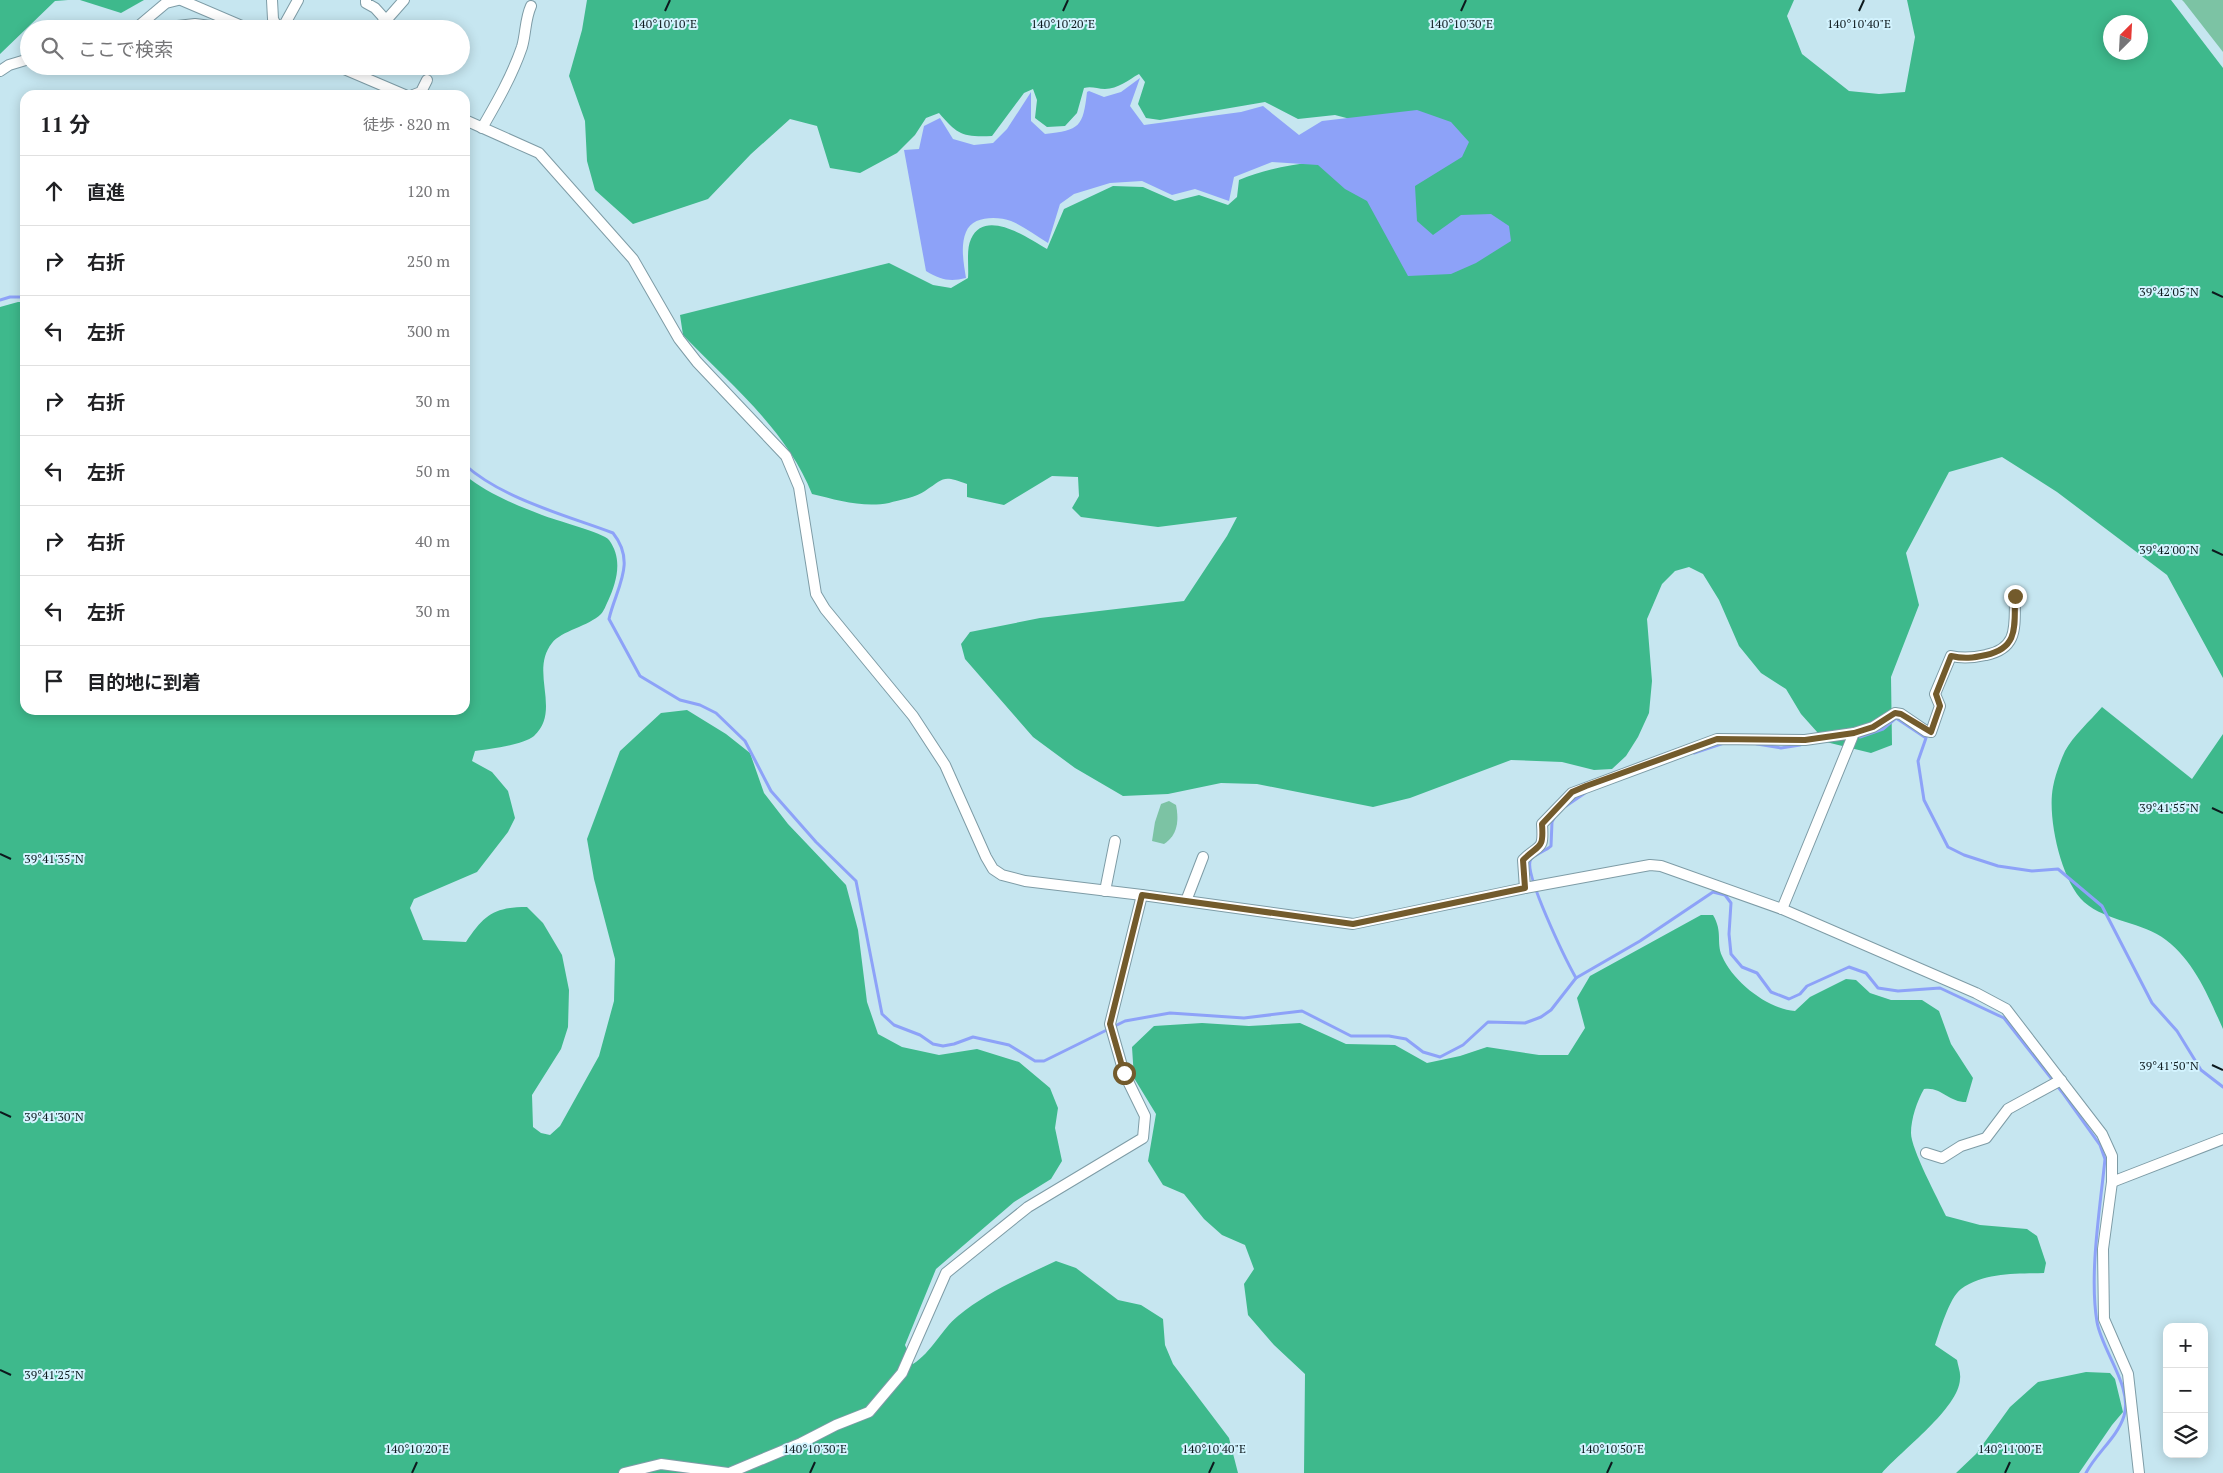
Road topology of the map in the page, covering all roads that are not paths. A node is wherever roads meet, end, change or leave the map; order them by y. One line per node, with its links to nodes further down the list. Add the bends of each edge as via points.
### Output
1 (179, 0): 7 (street, via 166,3); 8 (street)
2 (272, 0): 9 (street)
3 (298, 0): 10 (street)
4 (366, 0): 11 (street)
5 (404, 0): 12 (street)
6 (531, 6): 20 (street, via 526,17 522,48 504,90)
7 (146, 20)
8 (227, 20)
9 (274, 20)
10 (287, 20)
11 (383, 20)
12 (387, 20)
13 (20, 62): 14 (street)
14 (0, 71)
15 (367, 75): 17 (street)
16 (427, 80): 18 (street)
17 (396, 90)
18 (422, 90)
19 (470, 122): 20 (street)
20 (482, 128): 26 (street, via 539,153 634,258 679,339 697,362 786,456 799,486 816,594 924,732 944,765 994,869 1002,875 1025,881)
21 (2015, 596): 22 (street, via 2013,634 2008,645 1997,653 1973,658 1951,656 1936,694 1940,706 1931,732 1895,713 1873,727)
22 (1854, 733): 25 (street, via 1805,740 1717,739 1572,792 1542,824 1540,847 1523,860); 29 (street)
23 (1115, 841): 26 (street)
24 (1202, 857): 28 (street)
25 (1525, 888): 28 (street, via 1353,924); 29 (street, via 1650,865 1662,866)
26 (1104, 891): 27 (street)
27 (1142, 895): 28 (street); 35 (street, via 1110,1024 1124,1073 1146,1116 1144,1138 1028,1207 946,1273 902,1373 869,1412)
28 (1186, 901)
29 (1782, 909): 30 (street, via 2006,1009)
30 (2057, 1082): 32 (street, via 2008,1109 1986,1138 1961,1146 1942,1158); 33 (street, via 2102,1134 2112,1156)
31 (2223, 1139): 33 (street)
32 (1926, 1153)
33 (2112, 1182): 36 (street, via 2103,1249 2104,1320 2128,1374)
34 (624, 1473): 35 (street, via 661,1464)
35 (729, 1473)
36 (2139, 1473)

